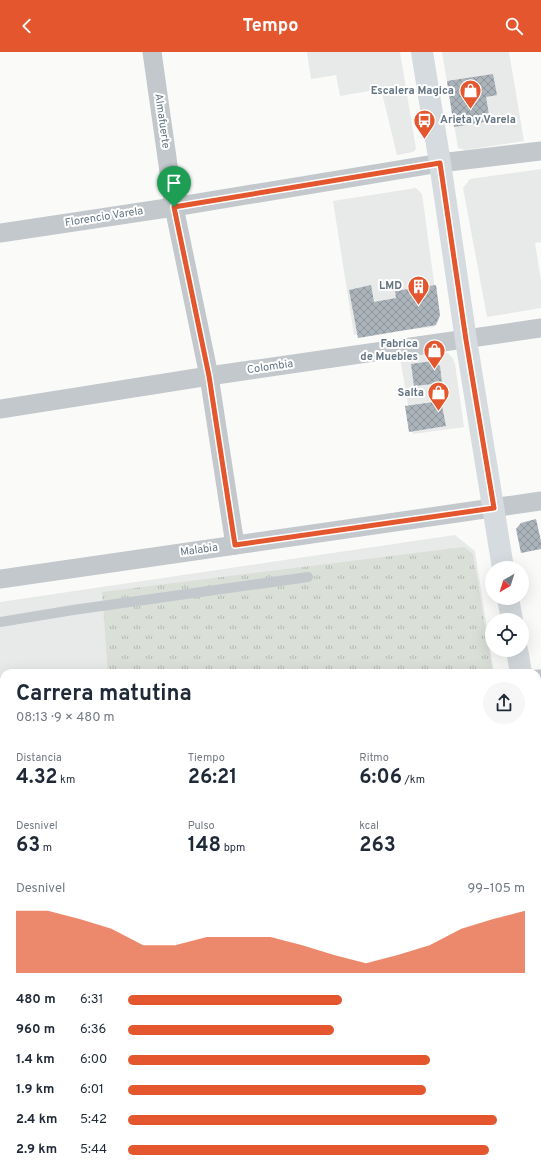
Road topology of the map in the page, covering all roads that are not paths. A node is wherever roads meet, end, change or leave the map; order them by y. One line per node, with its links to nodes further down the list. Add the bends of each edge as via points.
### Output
1 (152, 52): 5 (street, Almafuerte)
2 (422, 52): 4 (street)
3 (541, 151): 4 (street, Florencio Varela)
4 (440, 163): 5 (street, Florencio Varela); 8 (street)
5 (174, 207): 6 (street, Florencio Varela); 9 (street, Almafuerte)
6 (0, 233)
7 (541, 328): 8 (street, Colombia)
8 (466, 340): 9 (street, Colombia); 12 (street)
9 (209, 376): 10 (street, Colombia); 13 (street, Almafuerte)
10 (0, 409)
11 (541, 502): 12 (street, Malabia)
12 (494, 508): 13 (street, Malabia); 14 (street)
13 (235, 545): 16 (street, Malabia)
14 (503, 561)
15 (308, 577): 17 (lane)
16 (0, 579)
17 (0, 622)
18 (518, 657): 19 (street)
19 (520, 669)

